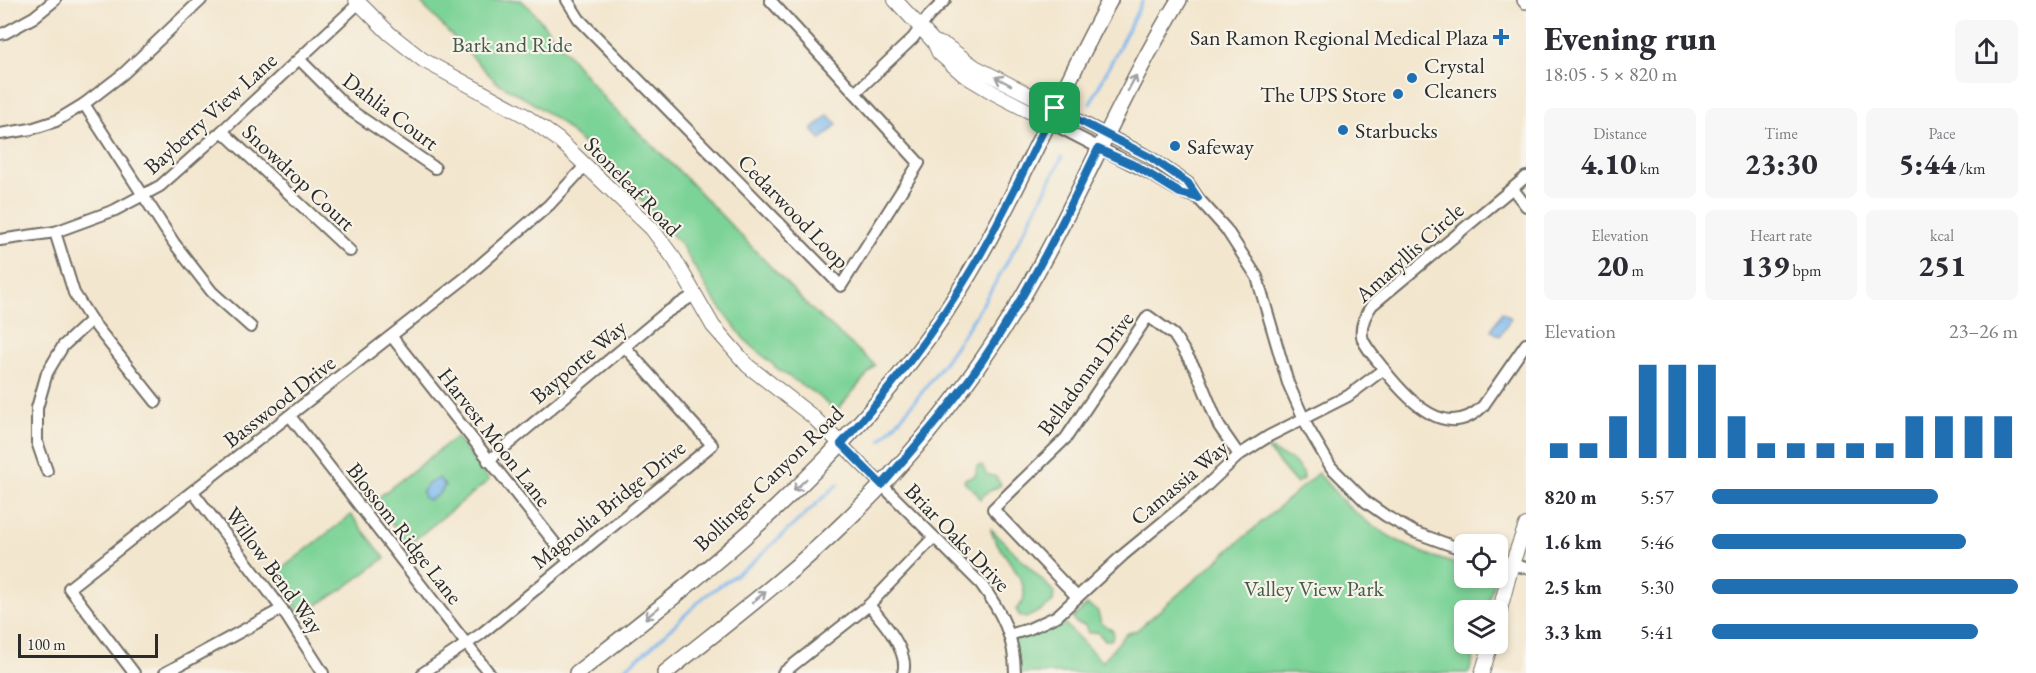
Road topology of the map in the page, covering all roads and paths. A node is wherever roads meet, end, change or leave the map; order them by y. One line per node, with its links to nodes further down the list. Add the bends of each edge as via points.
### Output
1 (55, 0): 11 (street, via 34,17)
2 (567, 0): 13 (street, Cedarwood Loop, via 587,27 841,286 919,163)
3 (770, 0): 13 (street, Cedarwood Loop)
4 (895, 0): 10 (street)
5 (945, 0): 10 (street)
6 (1110, 0): 15 (main road, Bollinger Canyon Road)
7 (1179, 0): 18 (main road, one-way to 7)
8 (358, 1): 12 (street, Bayberry View Lane); 19 (street, Stoneleaf Road, via 423,60 524,115 548,131)
9 (193, 3): 14 (street, via 123,74)
10 (921, 27): 13 (street); 15 (street, via 934,42)
11 (0, 34)
12 (299, 60): 16 (street, Bayberry View Lane); 20 (street, Dahlia Court, via 350,110)
13 (855, 93)
14 (84, 104): 17 (street, via 56,121); 23 (street)
15 (1052, 114): 18 (street); 38 (main road, Bollinger Canyon Road, via 998,221 945,312 915,356)
16 (222, 131): 23 (street, Bayberry View Lane, via 160,186); 27 (street, Snowdrop Court)
17 (0, 134)
18 (1102, 142): 37 (street, via 1180,193 1198,198 1226,229 1257,277 1288,383); 42 (main road, via 1051,245 992,346 961,391)
19 (585, 166): 28 (street, Stoneleaf Road, via 652,229); 31 (street, Basswood Drive, via 506,244)
20 (435, 168)
21 (1526, 177): 22 (street, Amaryllis Circle)
22 (1513, 189): 24 (street); 34 (street, Amaryllis Circle, via 1404,276 1366,313 1363,339)
23 (143, 195): 25 (street, Bayberry View Lane); 30 (street, via 212,292)
24 (1526, 206)
25 (55, 232): 26 (street, Bayberry View Lane); 29 (street, via 74,293)
26 (0, 240)
27 (350, 251)
28 (694, 295): 33 (street, Bayporte Way); 38 (street, Stoneleaf Road, via 713,326 748,366)
29 (91, 320): 35 (street); 41 (street, via 63,346 47,373 37,408 38,442)
30 (251, 327)
31 (392, 337): 36 (street, Basswood Drive); 40 (street, Harvest Moon Lane)
32 (1526, 345): 34 (street, Amaryllis Circle, via 1484,406 1466,419 1452,422 1424,409 1401,391)
33 (625, 347): 40 (street, Bayporte Way); 47 (street, Magnolia Bridge Drive, via 712,445)
34 (1384, 369): 37 (street, Camassia Way, via 1348,396)
35 (156, 402)
36 (290, 416): 43 (street, Basswood Drive); 56 (street, Blossom Ridge Lane)
37 (1303, 419): 39 (street, Camassia Way); 46 (street, via 1331,467 1366,502 1414,532)
38 (841, 444): 42 (street, Briar Oaks Drive); 63 (main road, Bollinger Canyon Road, one-way to 63, via 755,527)
39 (1239, 455): 51 (street, Camassia Way); 51 (street, Belladonna Drive, via 1219,426 1196,370 1174,335 1148,316 1066,438 993,509)
40 (488, 461): 47 (street, Harvest Moon Lane)
41 (47, 471)
42 (882, 485): 45 (street, Briar Oaks Drive); 64 (main road, one-way to 42, via 785,576)
43 (193, 492): 54 (street, Willow Bend Way); 58 (street, Basswood Drive, via 69,588)
44 (1526, 525): 49 (street)
45 (934, 537): 53 (street); 55 (street, Briar Oaks Drive, via 981,584 999,608)
46 (1454, 546)
47 (569, 561): 56 (street, Magnolia Bridge Drive)
48 (1508, 563): 49 (street)
49 (1512, 564): 50 (street); 52 (street)
50 (1526, 568)
51 (1077, 597): 55 (street, Camassia Way, via 1058,616)
52 (1503, 600)
53 (869, 605): 65 (street); 66 (street, via 899,645)
54 (282, 609): 59 (street); 60 (street, Willow Bend Way)
55 (1009, 634): 67 (street, Briar Oaks Drive)
56 (467, 643): 61 (street, Magnolia Bridge Drive); 62 (street, Blossom Ridge Lane)
57 (1488, 654): 68 (street)
58 (134, 673)
59 (165, 673)
60 (323, 673)
61 (423, 673)
62 (489, 673)
63 (577, 673)
64 (665, 673)
65 (783, 673)
66 (903, 673)
67 (1015, 673)
68 (1482, 673)

